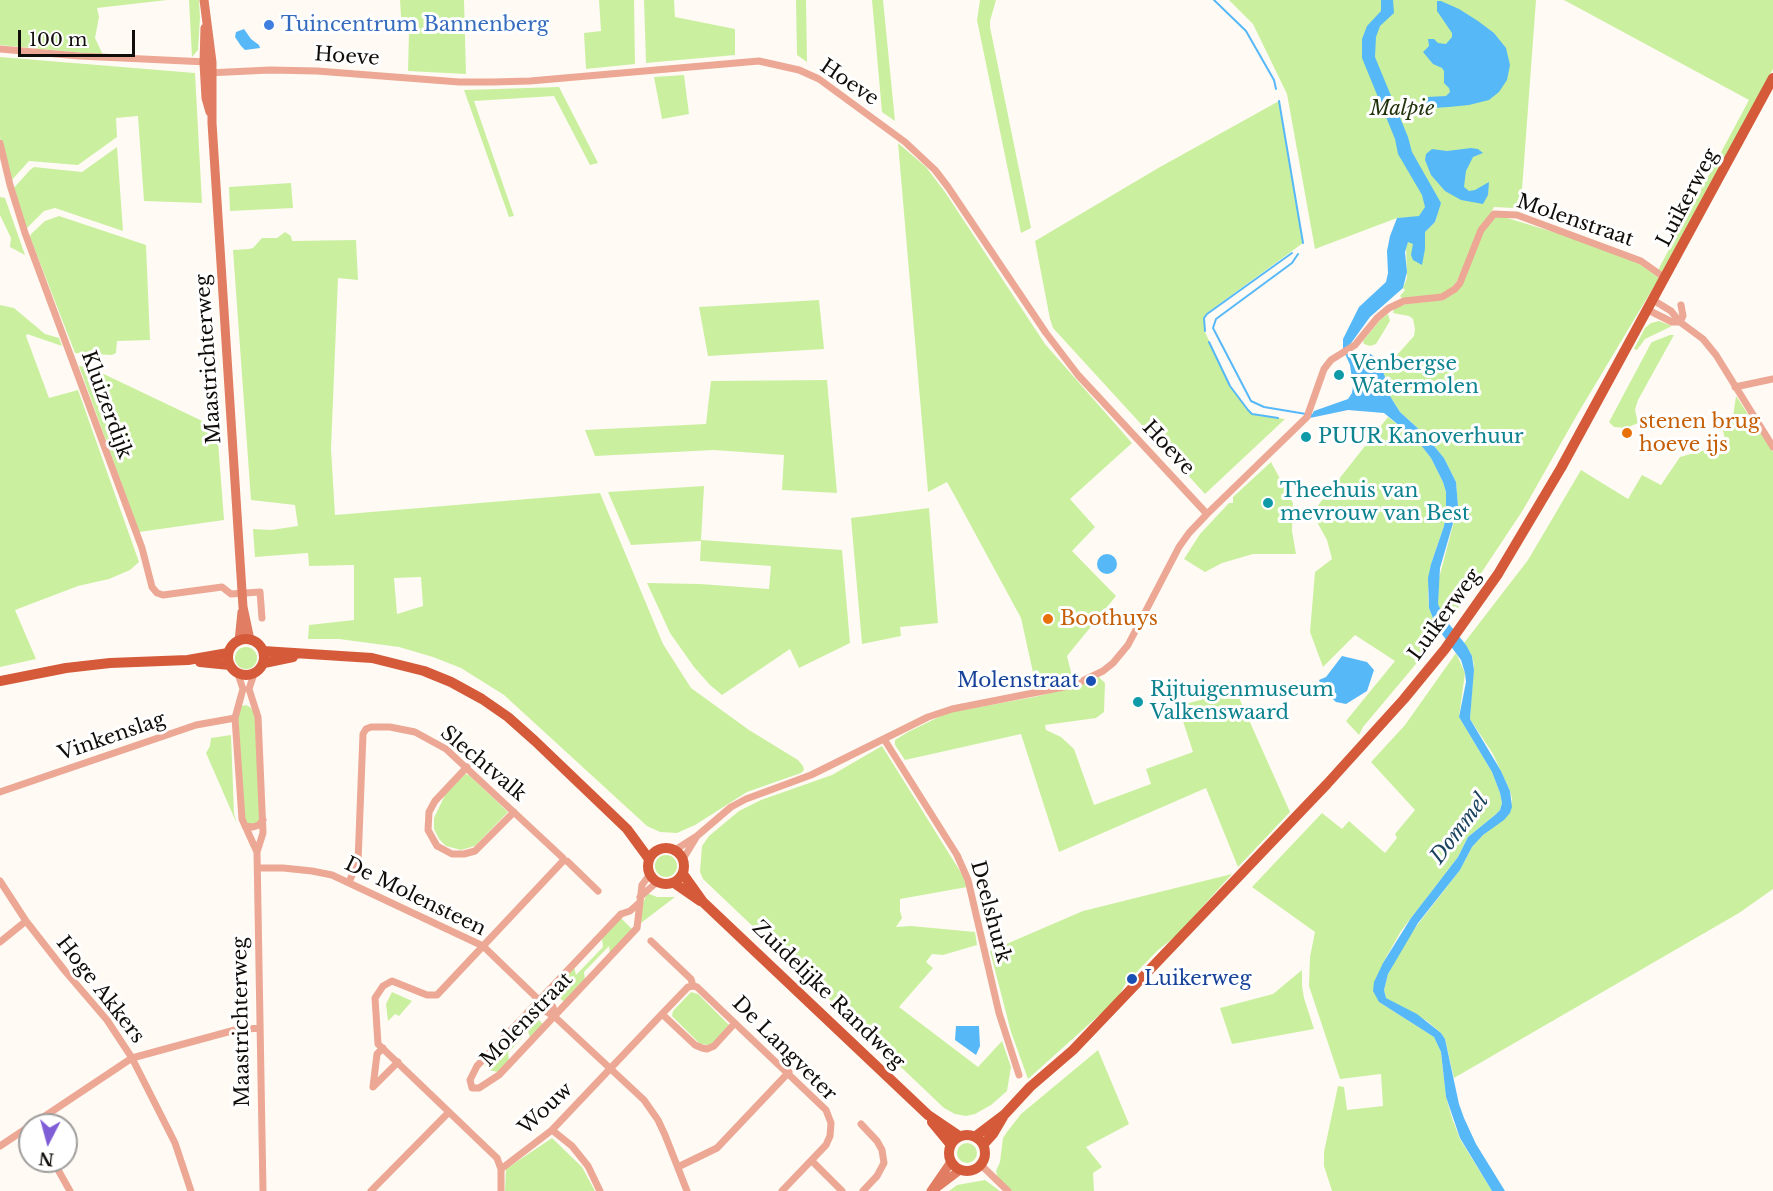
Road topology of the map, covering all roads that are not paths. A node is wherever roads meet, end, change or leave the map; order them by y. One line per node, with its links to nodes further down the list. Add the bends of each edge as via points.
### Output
1 (204, 0): 3 (main road, Maastrichterweg, via 203,39)
2 (0, 49): 3 (street)
3 (208, 62): 4 (main road, Maastrichterweg)
4 (212, 73): 14 (street, Hoeve, via 317,71 493,82 759,61 799,70 819,79 905,142 935,170 1078,375); 15 (main road, Maastrichterweg)
5 (1773, 78): 7 (main road, Luikerweg)
6 (0, 143): 15 (street, Kluizerdijk, via 25,233 142,548 152,587 163,595 222,587 231,594)
7 (1665, 278): 8 (main road, Luikerweg); 14 (street, Molenstraat, via 1641,261 1517,215 1494,214 1481,230 1455,289 1442,297 1404,302 1377,318 1355,345 1324,369 1308,414)
8 (1651, 305): 10 (street, via 1672,322); 10 (street, via 1671,311); 75 (main road, Luikerweg, via 1524,532 1445,648 1404,699 1253,861 1073,1050 1030,1087 993,1134)
9 (1681, 305): 10 (street)
10 (1680, 322): 12 (street, via 1703,339)
11 (1773, 379): 12 (street)
12 (1734, 387): 13 (street)
13 (1773, 447)
14 (1207, 514): 30 (street, Molenstraat, via 1179,547 1128,645 1103,671 1074,685 944,711)
15 (242, 593): 16 (main road, Maastrichterweg); 17 (street, via 260,592)
16 (243, 607): 18 (main road, Maastrichterweg); 19 (main road, Maastrichterweg)
17 (262, 618)
18 (250, 640): 19 (main road); 21 (main road, via 261,646)
19 (239, 641): 20 (main road)
20 (228, 653): 22 (main road); 23 (main road)
21 (264, 657): 25 (main road, via 262,667); 36 (main road, via 352,655 392,661 451,682 508,717)
22 (188, 660): 23 (main road); 26 (main road, via 110,663)
23 (230, 665): 24 (main road)
24 (238, 674): 25 (main road); 27 (street, Maastrichterweg, via 243,689)
25 (254, 674): 28 (street, Maastrichterweg, via 249,689)
26 (0, 681)
27 (239, 705): 28 (street); 29 (street, Maastrichterweg)
28 (254, 705): 34 (street, Maastrichterweg, via 258,717)
29 (235, 718): 32 (street, Vinkenslag, via 196,725); 35 (street, Maastrichterweg)
30 (884, 739): 37 (street, Molenstraat, via 811,775 746,799); 69 (street, Deelshurk, via 957,855 968,880 999,1013)
31 (467, 767): 33 (street, Slechtvalk); 33 (street, via 429,812 428,830 437,846 452,854 475,851); 47 (street, Slechtvalk, via 446,749 415,732 378,726 364,732 358,862)
32 (0, 792)
33 (514, 812): 42 (street, Slechtvalk)
34 (263, 820): 35 (street, via 253,827); 39 (street, Maastrichterweg, via 262,842)
35 (245, 826): 39 (street, Maastrichterweg)
36 (627, 829): 38 (main road); 41 (main road)
37 (697, 836): 40 (street, Molenstraat); 40 (street, Molenstraat)
38 (658, 850): 40 (main road, via 669,848); 41 (main road)
39 (257, 852): 43 (street, Maastrichterweg)
40 (679, 854): 44 (main road, via 685,864)
41 (649, 859): 45 (main road)
42 (563, 861): 49 (street, Slechtvalk); 57 (street)
43 (258, 868): 47 (street, De Molensteen, via 312,871); 63 (street, Maastrichterweg)
44 (683, 874): 48 (main road); 51 (main road, Zuidelijke Randweg)
45 (654, 878): 48 (main road); 50 (street, Molenstraat, via 642,885)
46 (0, 881): 53 (street, Hoge Akkers)
47 (349, 882): 57 (street, De Molensteen)
48 (674, 883): 51 (main road, Zuidelijke Randweg)
49 (598, 891)
50 (640, 900): 52 (street, Molenstraat); 54 (street, Molenstraat)
51 (704, 902): 76 (main road, Zuidelijke Randweg)
52 (626, 913): 54 (street); 59 (street, Molenstraat)
53 (26, 921): 56 (street); 65 (street, Hoge Akkers, via 107,1020)
54 (638, 923): 61 (street, Molenstraat)
55 (651, 941): 58 (street, De Langveter, via 691,979)
56 (0, 942)
57 (483, 946): 59 (street, De Molensteen); 64 (street, via 433,996 392,981 380,989 375,998 377,1038)
58 (693, 986): 60 (street, Wouw); 62 (street, De Langveter)
59 (539, 1000): 61 (street, De Molensteen, via 542,1009); 61 (street, Molenstraat, via 477,1066 470,1080 472,1088 493,1080)
60 (662, 1014): 62 (street, via 695,1045 707,1049); 67 (street, Wouw)
61 (555, 1017): 67 (street, De Molensteen)
62 (735, 1023): 68 (street, De Langveter)
63 (260, 1028): 65 (street, via 235,1030); 87 (street, Maastrichterweg)
64 (383, 1048): 66 (street); 66 (street, via 377,1054 373,1087)
65 (132, 1058): 71 (street); 86 (street, Hoge Akkers, via 174,1143)
66 (398, 1062): 70 (street)
67 (609, 1068): 73 (street, Wouw); 81 (street, De Molensteen, via 649,1106)
68 (789, 1072): 78 (street, De Langveter, via 826,1110 831,1123 826,1145); 81 (street, via 717,1148)
69 (1019, 1075)
70 (449, 1112): 82 (street, via 497,1158); 88 (street)
71 (50, 1113)
72 (861, 1124): 94 (street, via 877,1141 884,1163)
73 (552, 1130): 82 (street, Wouw); 90 (street, via 588,1166)
74 (18, 1134): 77 (street)
75 (980, 1140): 76 (main road, via 970,1134); 80 (main road, via 986,1155)
76 (955, 1141): 79 (main road, via 949,1150)
77 (0, 1146)
78 (812, 1161): 92 (street, De Langveter); 93 (street)
79 (951, 1162): 83 (main road); 95 (main road)
80 (981, 1165): 83 (main road, via 971,1171); 96 (street)
81 (678, 1167): 91 (street, De Molensteen)
82 (501, 1169): 89 (street)
83 (960, 1170): 95 (main road)
84 (60, 1173): 85 (street)
85 (70, 1191)
86 (190, 1191)
87 (263, 1191)
88 (370, 1191)
89 (501, 1191)
90 (600, 1191)
91 (687, 1191)
92 (782, 1191)
93 (842, 1191)
94 (863, 1191)
95 (931, 1191)
96 (1008, 1191)

